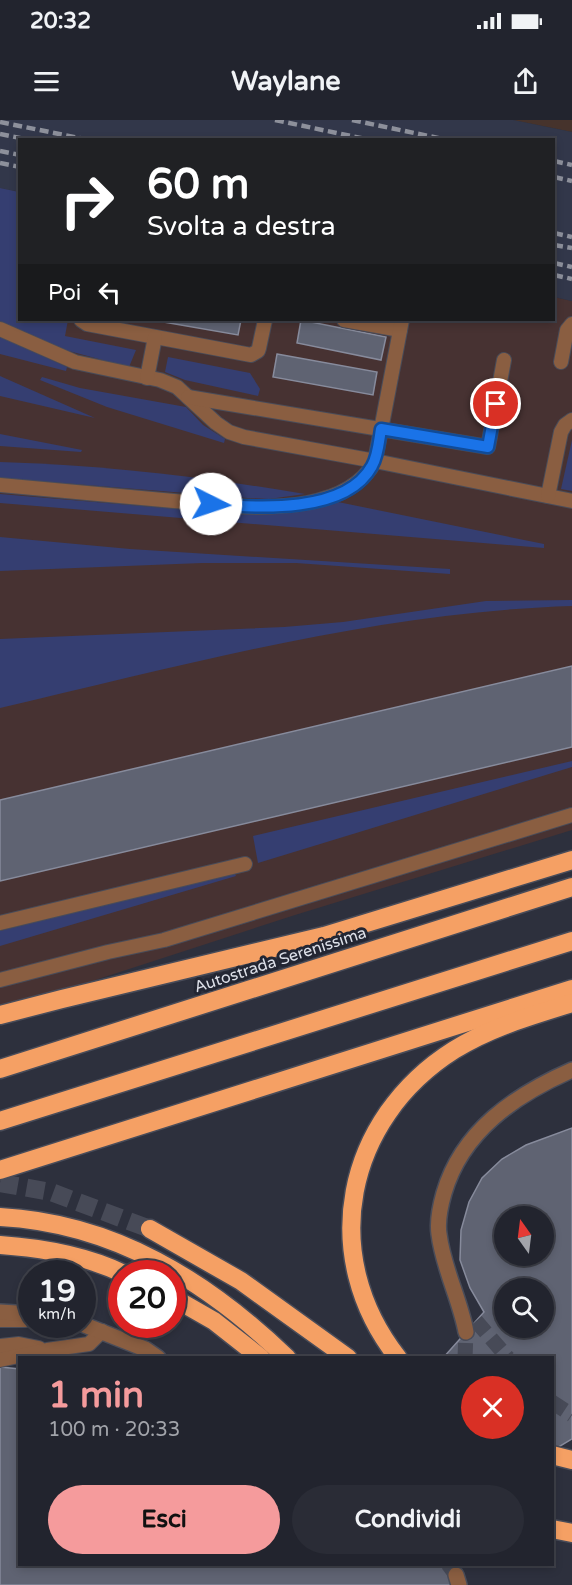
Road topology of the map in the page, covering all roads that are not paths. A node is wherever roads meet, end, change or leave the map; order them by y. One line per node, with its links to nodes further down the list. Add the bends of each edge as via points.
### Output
1 (82, 321): 7 (lane)
2 (265, 321): 7 (lane, via 260,348 250,355)
3 (355, 321): 5 (lane)
4 (572, 324): 9 (lane, via 567,330)
5 (401, 325): 13 (lane)
6 (0, 329): 10 (lane, via 75,362)
7 (155, 337): 10 (lane)
8 (504, 360): 13 (lane, via 488,447)
9 (561, 362)
10 (147, 378): 11 (lane, via 172,385)
11 (188, 397): 13 (lane); 14 (lane, via 216,423 237,435)
12 (572, 420): 16 (lane, via 561,432)
13 (381, 429): 14 (lane)
14 (375, 461): 15 (lane, via 368,473 350,488 324,499 288,506 235,506); 16 (lane)
15 (0, 485)
16 (548, 496): 17 (lane)
17 (572, 501)
18 (572, 815): 24 (lane, via 164,940)
19 (572, 860): 27 (highway, via 324,936)
20 (245, 864): 22 (lane)
21 (572, 887): 28 (highway, Autostrada Serenissima)
22 (0, 923)
23 (572, 941): 30 (highway)
24 (0, 980)
25 (572, 989): 31 (highway)
26 (572, 1003): 52 (highway, via 510,1023 453,1051 411,1084 370,1145 353,1196 354,1270 374,1322)
27 (0, 1015)
28 (0, 1069)
29 (572, 1070): 41 (street, via 512,1102 490,1120 456,1160 447,1182 440,1207 441,1251 463,1316)
30 (0, 1121)
31 (0, 1170)
32 (0, 1217): 50 (highway, via 69,1227 160,1261 217,1297)
33 (150, 1229): 51 (highway, via 241,1281)
34 (0, 1245): 35 (highway, via 73,1255)
35 (108, 1268)
36 (186, 1305): 49 (highway, via 214,1321)
37 (0, 1312): 38 (street)
38 (18, 1313)
39 (18, 1319): 40 (lane)
40 (0, 1320)
41 (471, 1327)
42 (96, 1329): 43 (street)
43 (102, 1331): 45 (lane, via 89,1344); 48 (street)
44 (0, 1346): 45 (lane, via 19,1344)
45 (47, 1350): 47 (lane)
46 (18, 1356): 53 (lane)
47 (19, 1356)
48 (155, 1356)
49 (258, 1356)
50 (285, 1356)
51 (345, 1356)
52 (397, 1356)
53 (0, 1360)
54 (554, 1456): 55 (highway)
55 (572, 1460)
56 (554, 1468): 57 (highway)
57 (572, 1472)
58 (554, 1529): 59 (highway)
59 (572, 1533)

